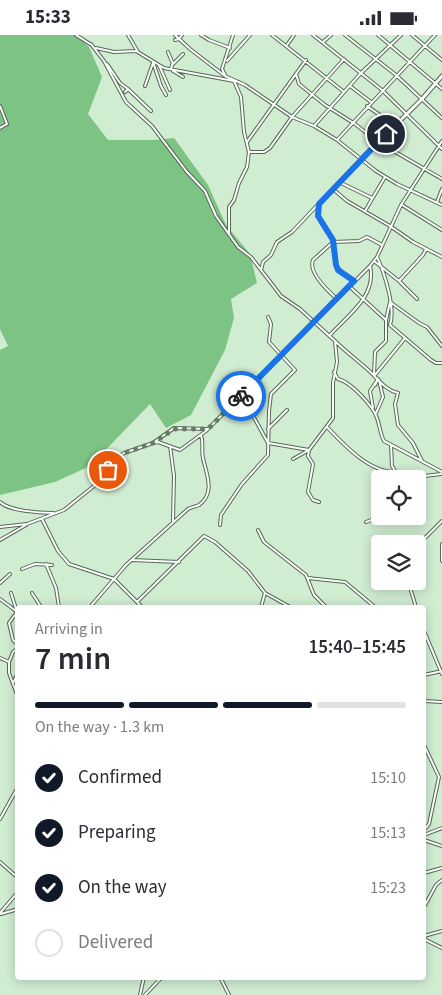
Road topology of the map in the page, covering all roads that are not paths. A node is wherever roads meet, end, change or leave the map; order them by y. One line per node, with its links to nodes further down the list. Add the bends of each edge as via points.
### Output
1 (76, 35): 20 (street)
2 (128, 35): 25 (street)
3 (175, 35): 17 (street)
4 (182, 35): 17 (street)
5 (201, 35): 24 (street)
6 (233, 35): 24 (street)
7 (250, 35): 34 (street)
8 (272, 35): 21 (street)
9 (294, 35): 21 (street)
10 (313, 35): 19 (street)
11 (331, 35): 19 (street)
12 (345, 35): 28 (street)
13 (378, 35): 23 (street)
14 (401, 35): 23 (street)
15 (412, 35): 22 (street)
16 (435, 35): 22 (street)
17 (179, 39): 18 (street); 42 (street)
18 (175, 40)
19 (323, 43): 29 (street)
20 (90, 44): 25 (street, via 107,51); 32 (street)
21 (287, 45): 30 (street)
22 (424, 45): 31 (street); 35 (street)
23 (390, 46): 28 (street); 35 (street)
24 (230, 48): 34 (street)
25 (138, 52): 33 (street)
26 (168, 52): 36 (street)
27 (183, 54): 36 (street)
28 (376, 58): 39 (street); 41 (street)
29 (344, 59): 39 (street); 45 (street)
30 (306, 60): 40 (street); 45 (street)
31 (442, 60)
32 (104, 61): 62 (street, via 126,91); 93 (street, via 126,102 152,126 202,187 216,217)
33 (153, 62): 37 (street); 49 (street); 54 (street)
34 (225, 62): 42 (street, via 222,69)
35 (409, 62): 41 (street); 47 (street)
36 (173, 64): 38 (street)
37 (159, 65): 38 (street); 51 (street)
38 (171, 69): 44 (street); 46 (street)
39 (361, 73): 48 (street); 52 (street)
40 (296, 74): 55 (street, via 299,84); 58 (street)
41 (396, 75): 52 (street); 56 (street)
42 (225, 76): 46 (street)
43 (442, 76): 47 (street)
44 (183, 77)
45 (327, 78): 53 (street); 55 (street)
46 (234, 81): 58 (street); 72 (street, via 241,97)
47 (436, 84): 50 (street); 56 (street)
48 (350, 86): 53 (street); 57 (street)
49 (145, 87)
50 (442, 89)
51 (170, 90)
52 (382, 90): 57 (street); 63 (street)
53 (344, 92): 61 (street)
54 (166, 95)
55 (312, 96): 61 (street); 64 (street)
56 (422, 99): 63 (street); 65 (street)
57 (372, 101): 60 (street)
58 (274, 105): 64 (street); 72 (street)
59 (0, 107): 69 (street, via 7,124)
60 (367, 107): 66 (street); 67 (street)
61 (330, 109): 66 (street); 68 (street)
62 (151, 111)
63 (406, 114): 67 (street); 74 (street)
64 (292, 117): 68 (street); 76 (street, via 267,150)
65 (442, 118)
66 (352, 123): 70 (street); 73 (street)
67 (394, 125): 73 (street)
68 (314, 126): 70 (street)
69 (0, 128)
70 (337, 140): 77 (street)
71 (442, 141): 74 (street)
72 (247, 142): 76 (street)
73 (378, 142): 77 (street); 78 (street)
74 (438, 146): 75 (street); 78 (street)
75 (442, 149)
76 (249, 152): 93 (street, via 229,207)
77 (361, 159): 79 (street); 81 (street)
78 (423, 170): 80 (street); 84 (street)
79 (385, 177): 84 (street); 85 (street)
80 (442, 179)
81 (340, 183): 83 (street); 85 (street)
82 (442, 189): 86 (street)
83 (334, 190): 87 (street); 90 (street)
84 (410, 191): 86 (street); 88 (street)
85 (372, 198): 90 (street)
86 (437, 202): 89 (street)
87 (319, 204): 94 (street, via 318,216); 102 (street, via 277,241)
88 (401, 205): 91 (street); 92 (street)
89 (442, 205)
90 (365, 211): 91 (street)
91 (390, 226): 95 (street); 96 (street)
92 (442, 229)
93 (229, 233): 102 (street)
94 (333, 242): 95 (street, via 359,241 367,237); 103 (street, via 338,270); 106 (street, via 312,264 320,283)
95 (382, 245): 97 (street)
96 (426, 249): 98 (street); 104 (street)
97 (377, 257): 99 (street); 101 (street)
98 (442, 257)
99 (374, 261): 100 (street); 101 (street)
100 (370, 266): 103 (street); 107 (street, via 371,283)
101 (382, 268): 104 (street); 109 (street)
102 (261, 270): 112 (street, via 274,289)
103 (354, 281): 105 (street)
104 (399, 281): 108 (street)
105 (349, 286): 106 (street); 107 (street)
106 (337, 299): 112 (street)
107 (363, 299): 111 (street); 113 (street)
108 (417, 299)
109 (390, 302): 111 (street); 114 (street, via 390,325); 116 (street, via 427,327)
110 (268, 317): 117 (street, via 271,324 269,342)
111 (386, 320): 120 (street, via 386,341 375,352)
112 (314, 323): 113 (street); 117 (street)
113 (330, 335): 115 (street)
114 (404, 338): 118 (street, via 436,363); 120 (street)
115 (335, 341): 119 (street, via 337,362); 120 (street)
116 (442, 346)
117 (282, 355): 123 (street); 129 (street, via 296,370 271,394)
118 (442, 363)
119 (334, 372): 125 (street); 127 (street, via 332,418)
120 (374, 376): 121 (street)
121 (378, 380): 122 (street); 125 (street, via 370,394); 126 (street, via 383,397); 137 (street, via 398,393 395,404 398,425)
122 (375, 385)
123 (244, 393): 128 (street); 132 (street)
124 (287, 410): 129 (street)
125 (374, 410): 126 (street)
126 (376, 415): 133 (street, via 383,440)
127 (327, 427): 135 (street); 138 (street, via 360,457 375,467)
128 (208, 429): 130 (street); 131 (street, via 178,427)
129 (268, 429): 132 (street)
130 (201, 435): 134 (street, via 180,450); 148 (street, via 201,450 209,478 208,492 199,505 188,509)
131 (153, 443): 134 (street); 144 (street, via 124,453 99,482)
132 (268, 443): 135 (street); 151 (street, via 268,455 242,484 221,515)
133 (391, 445): 137 (street); 139 (street)
134 (170, 446): 148 (street, via 174,476)
135 (309, 450): 136 (street); 143 (street, via 313,464 308,492 313,501)
136 (293, 459)
137 (422, 461): 140 (street)
138 (387, 470)
139 (394, 470)
140 (442, 474): 141 (street)
141 (426, 476)
142 (0, 502): 144 (street, via 16,510)
143 (319, 502)
144 (56, 513): 145 (street)
145 (42, 519): 150 (street); 165 (street, via 58,551 70,564)
146 (371, 520): 149 (street)
147 (442, 521): 154 (street)
148 (173, 522): 157 (street)
149 (366, 522)
150 (27, 524): 152 (street); 155 (street)
151 (220, 525)
152 (0, 527)
153 (258, 530): 164 (street, via 264,542)
154 (426, 537)
155 (0, 540)
156 (442, 543): 158 (street)
157 (131, 560): 159 (street); 165 (street)
158 (442, 561)
159 (179, 562): 170 (street, via 204,537 215,542 248,571); 172 (street)
160 (46, 564): 161 (street); 162 (street); 174 (street)
161 (52, 565)
162 (22, 569)
163 (10, 574): 166 (street)
164 (308, 578): 179 (street, via 314,595); 180 (street, via 345,582)
165 (114, 579): 172 (street); 175 (street)
166 (0, 583)
167 (411, 590): 181 (street)
168 (11, 593): 182 (street)
169 (32, 593): 173 (street)
170 (265, 593): 177 (street); 178 (street)
171 (0, 599): 183 (street)
172 (137, 602): 176 (street)
173 (40, 605)
174 (59, 605)
175 (93, 605)
176 (139, 605)
177 (261, 605)
178 (284, 605)
179 (324, 605)
180 (373, 605)
181 (415, 605)
182 (15, 606)
183 (15, 610)
184 (15, 615): 186 (street, via 10,623)
185 (426, 636): 190 (street)
186 (15, 643)
187 (15, 650): 189 (street)
188 (0, 658): 189 (street)
189 (9, 662): 193 (street)
190 (441, 672): 191 (street)
191 (426, 675)
192 (15, 679): 193 (street)
193 (13, 683): 194 (street)
194 (15, 691)
195 (426, 701): 196 (street)
196 (442, 702)
197 (426, 749): 200 (street, via 439,777)
198 (15, 792): 199 (street)
199 (0, 818)
200 (426, 828)
201 (442, 828): 202 (street)
202 (426, 834)
203 (426, 841): 204 (street)
204 (442, 846)
205 (0, 862): 208 (street)
206 (442, 868): 207 (street)
207 (426, 872)
208 (15, 875)
209 (442, 880): 211 (street)
210 (15, 895): 213 (street)
211 (426, 903)
212 (15, 910): 213 (street)
213 (0, 913)
214 (442, 931): 215 (street)
215 (426, 936)
216 (426, 938): 217 (street)
217 (442, 948)
218 (143, 980): 221 (street)
219 (159, 980): 222 (street)
220 (221, 980): 223 (street)
221 (140, 995)
222 (145, 995)
223 (229, 995)

